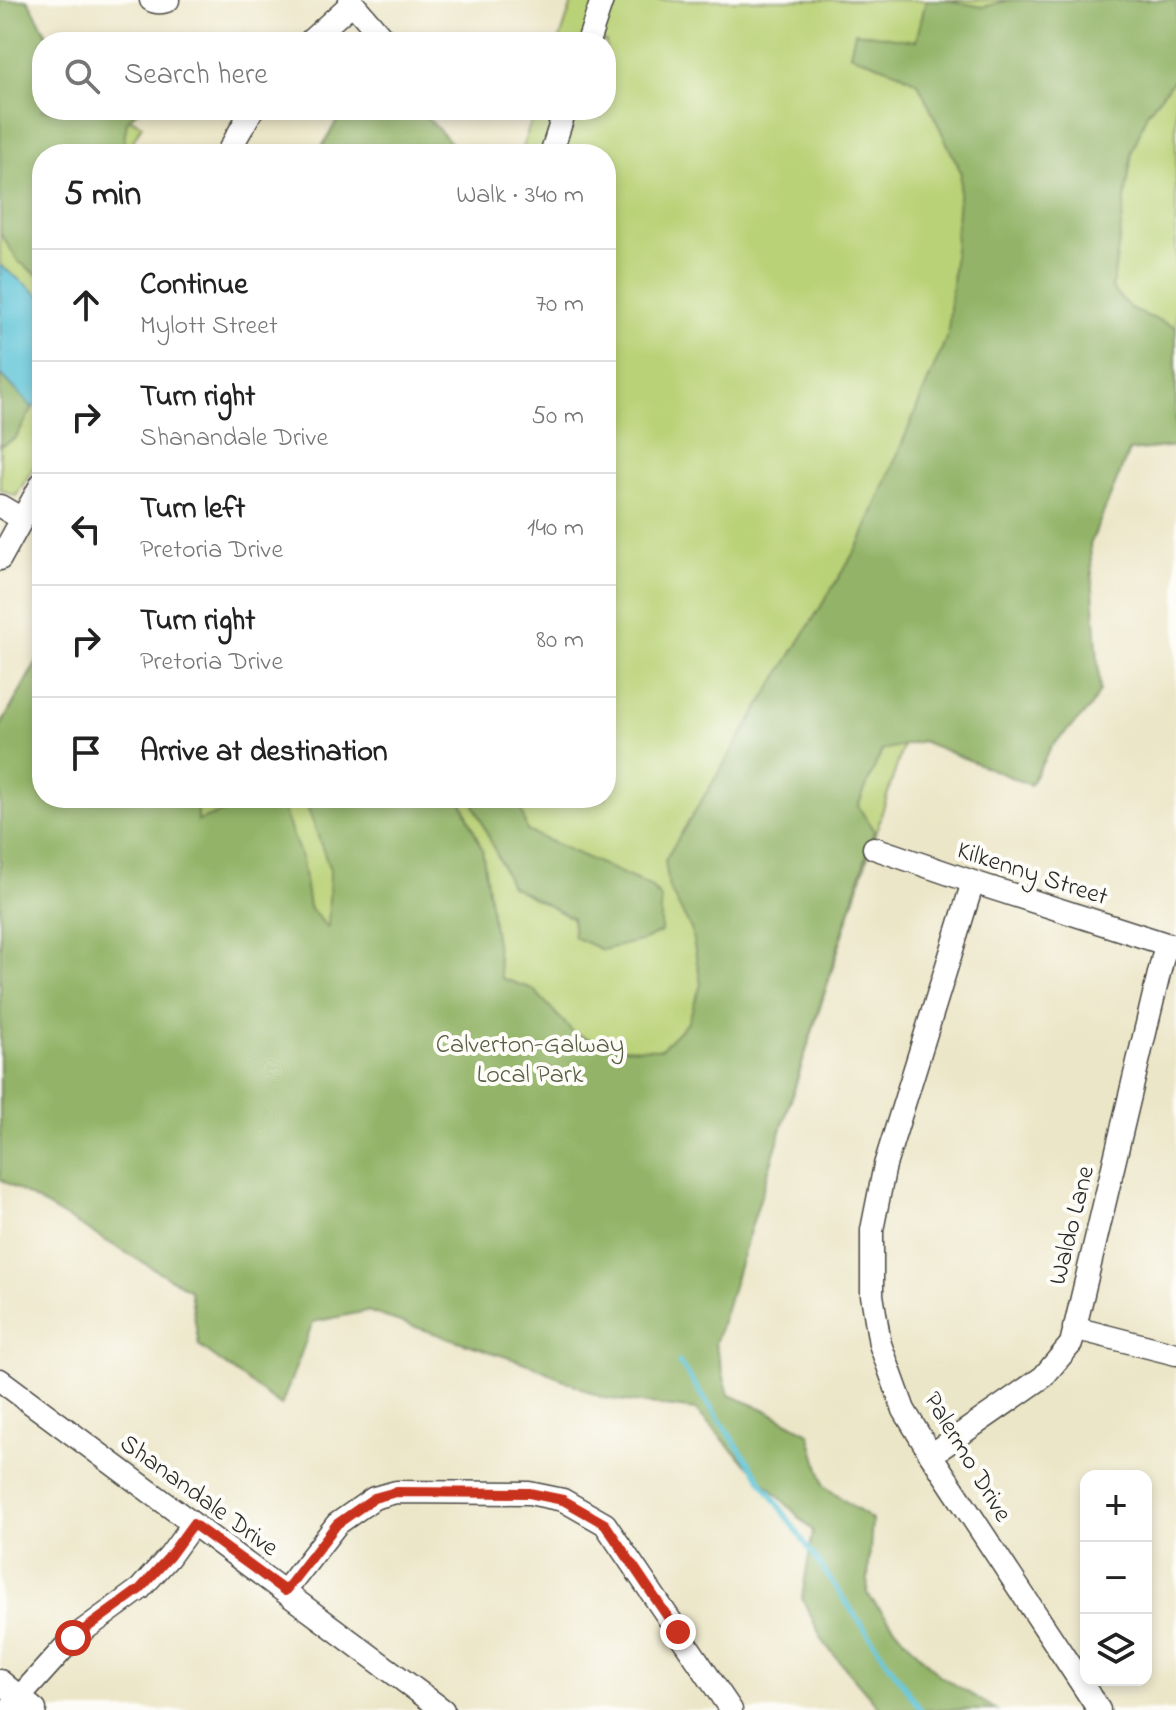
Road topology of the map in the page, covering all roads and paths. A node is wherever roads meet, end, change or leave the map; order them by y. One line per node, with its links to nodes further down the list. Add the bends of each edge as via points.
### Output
1 (151, 0): 2 (street)
2 (168, 0)
3 (602, 0): 7 (street)
4 (351, 2): 5 (street); 6 (street)
5 (320, 32)
6 (377, 32)
7 (591, 32)
8 (246, 120): 10 (street)
9 (562, 120): 11 (street)
10 (233, 144)
11 (554, 144)
12 (32, 501): 14 (street)
13 (0, 506): 14 (street)
14 (22, 519): 15 (street)
15 (0, 559)
16 (874, 848): 17 (street, Kilkenny Street)
17 (973, 882): 18 (street, Kilkenny Street); 22 (street, Palermo Drive, via 885,1165 872,1230 872,1295 880,1344 904,1410)
18 (1171, 945): 19 (street, Waldo Lane)
19 (1074, 1328): 20 (street); 22 (street, Waldo Lane, via 1071,1344 1043,1377)
20 (1176, 1354)
21 (0, 1380): 23 (street, Shanandale Drive)
22 (931, 1455): 29 (street, Palermo Drive)
23 (193, 1524): 24 (street, Shanandale Drive); 26 (street, via 140,1589 73,1638)
24 (285, 1591): 27 (street, Shanandale Drive); 28 (street, via 337,1524 374,1498 396,1492 529,1493 563,1500 605,1524)
25 (0, 1681): 26 (street)
26 (20, 1706)
27 (443, 1710)
28 (731, 1710)
29 (1099, 1710)

